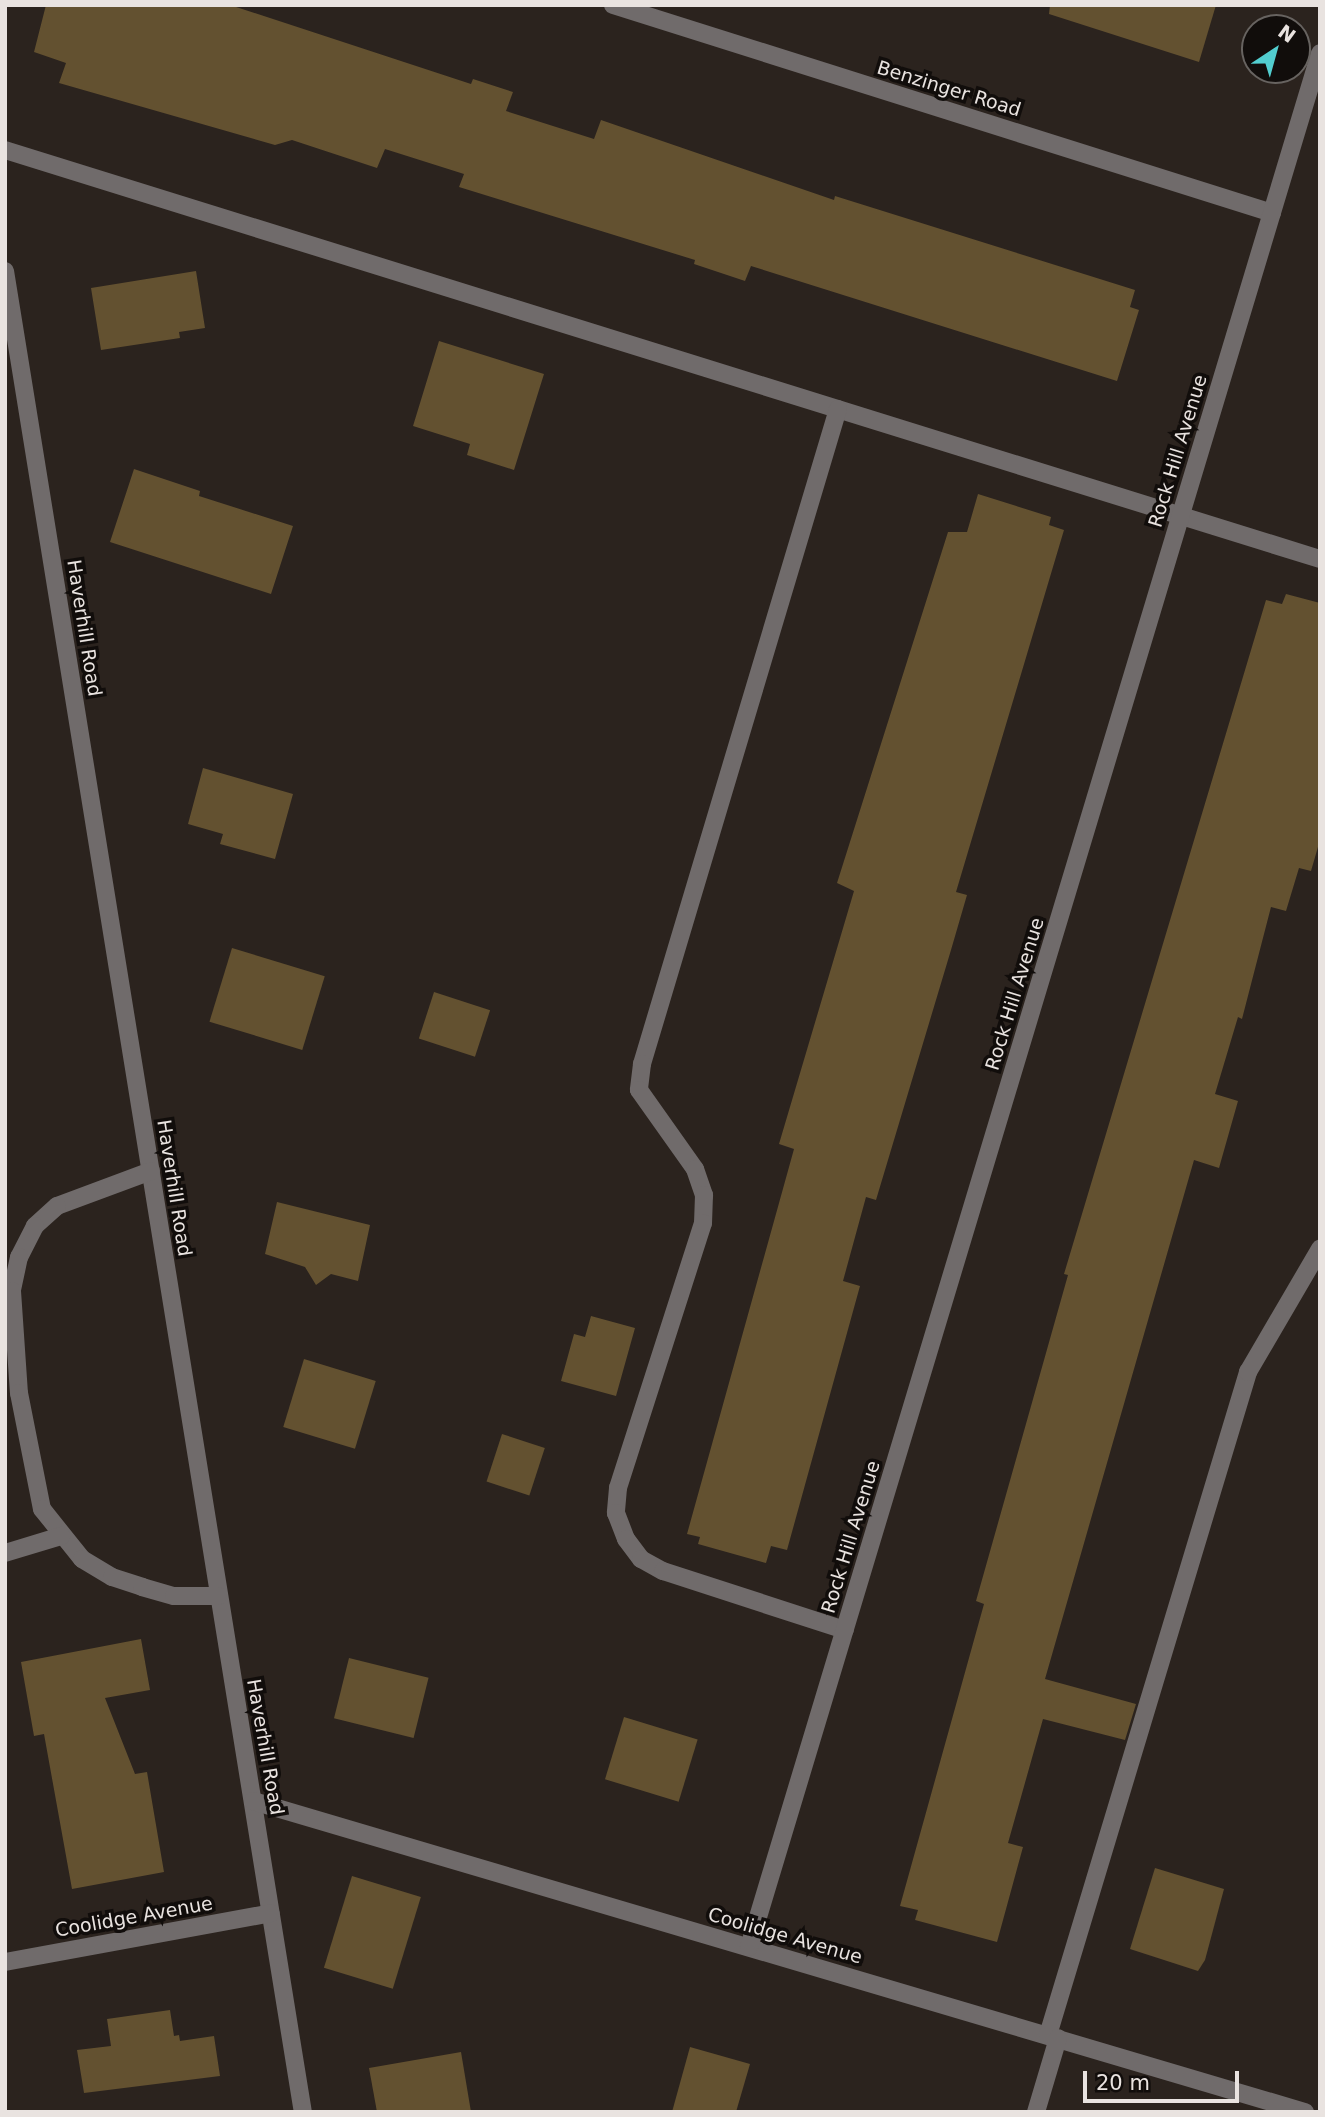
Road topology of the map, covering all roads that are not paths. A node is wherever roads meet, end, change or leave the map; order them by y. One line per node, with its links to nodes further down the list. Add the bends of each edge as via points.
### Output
1 (613, 5): 4 (street, Benzinger Road)
2 (1320, 53): 4 (street, Rock Hill Avenue)
3 (5, 150): 6 (street)
4 (1272, 213): 7 (street, Rock Hill Avenue)
5 (5, 271): 9 (street, Haverhill Road)
6 (838, 409): 7 (street); 14 (street, via 642,1065 639,1090 695,1169 704,1195 703,1223 618,1488 616,1513 626,1539 641,1559 663,1571)
7 (1180, 518): 8 (street); 14 (street, Rock Hill Avenue)
8 (1320, 559)
9 (151, 1171): 11 (street, via 57,1206 35,1226 19,1256 12,1324 19,1393 33,1479 42,1509); 13 (street, Haverhill Road)
10 (1320, 1249): 19 (street, via 1248,1372)
11 (61, 1536): 12 (street); 13 (street, via 82,1559 112,1577 174,1596)
12 (5, 1553)
13 (218, 1596): 15 (street, Haverhill Road)
14 (845, 1630): 17 (street, Rock Hill Avenue)
15 (253, 1801): 16 (street, Haverhill Road); 17 (street, Coolidge Avenue)
16 (271, 1913): 18 (street, Coolidge Avenue); 20 (street, Haverhill Road)
17 (750, 1947): 19 (street, Coolidge Avenue)
18 (5, 1962)
19 (1053, 2037): 21 (street); 22 (street, Coolidge Avenue)
20 (303, 2112)
21 (1037, 2112)
22 (1305, 2112)

